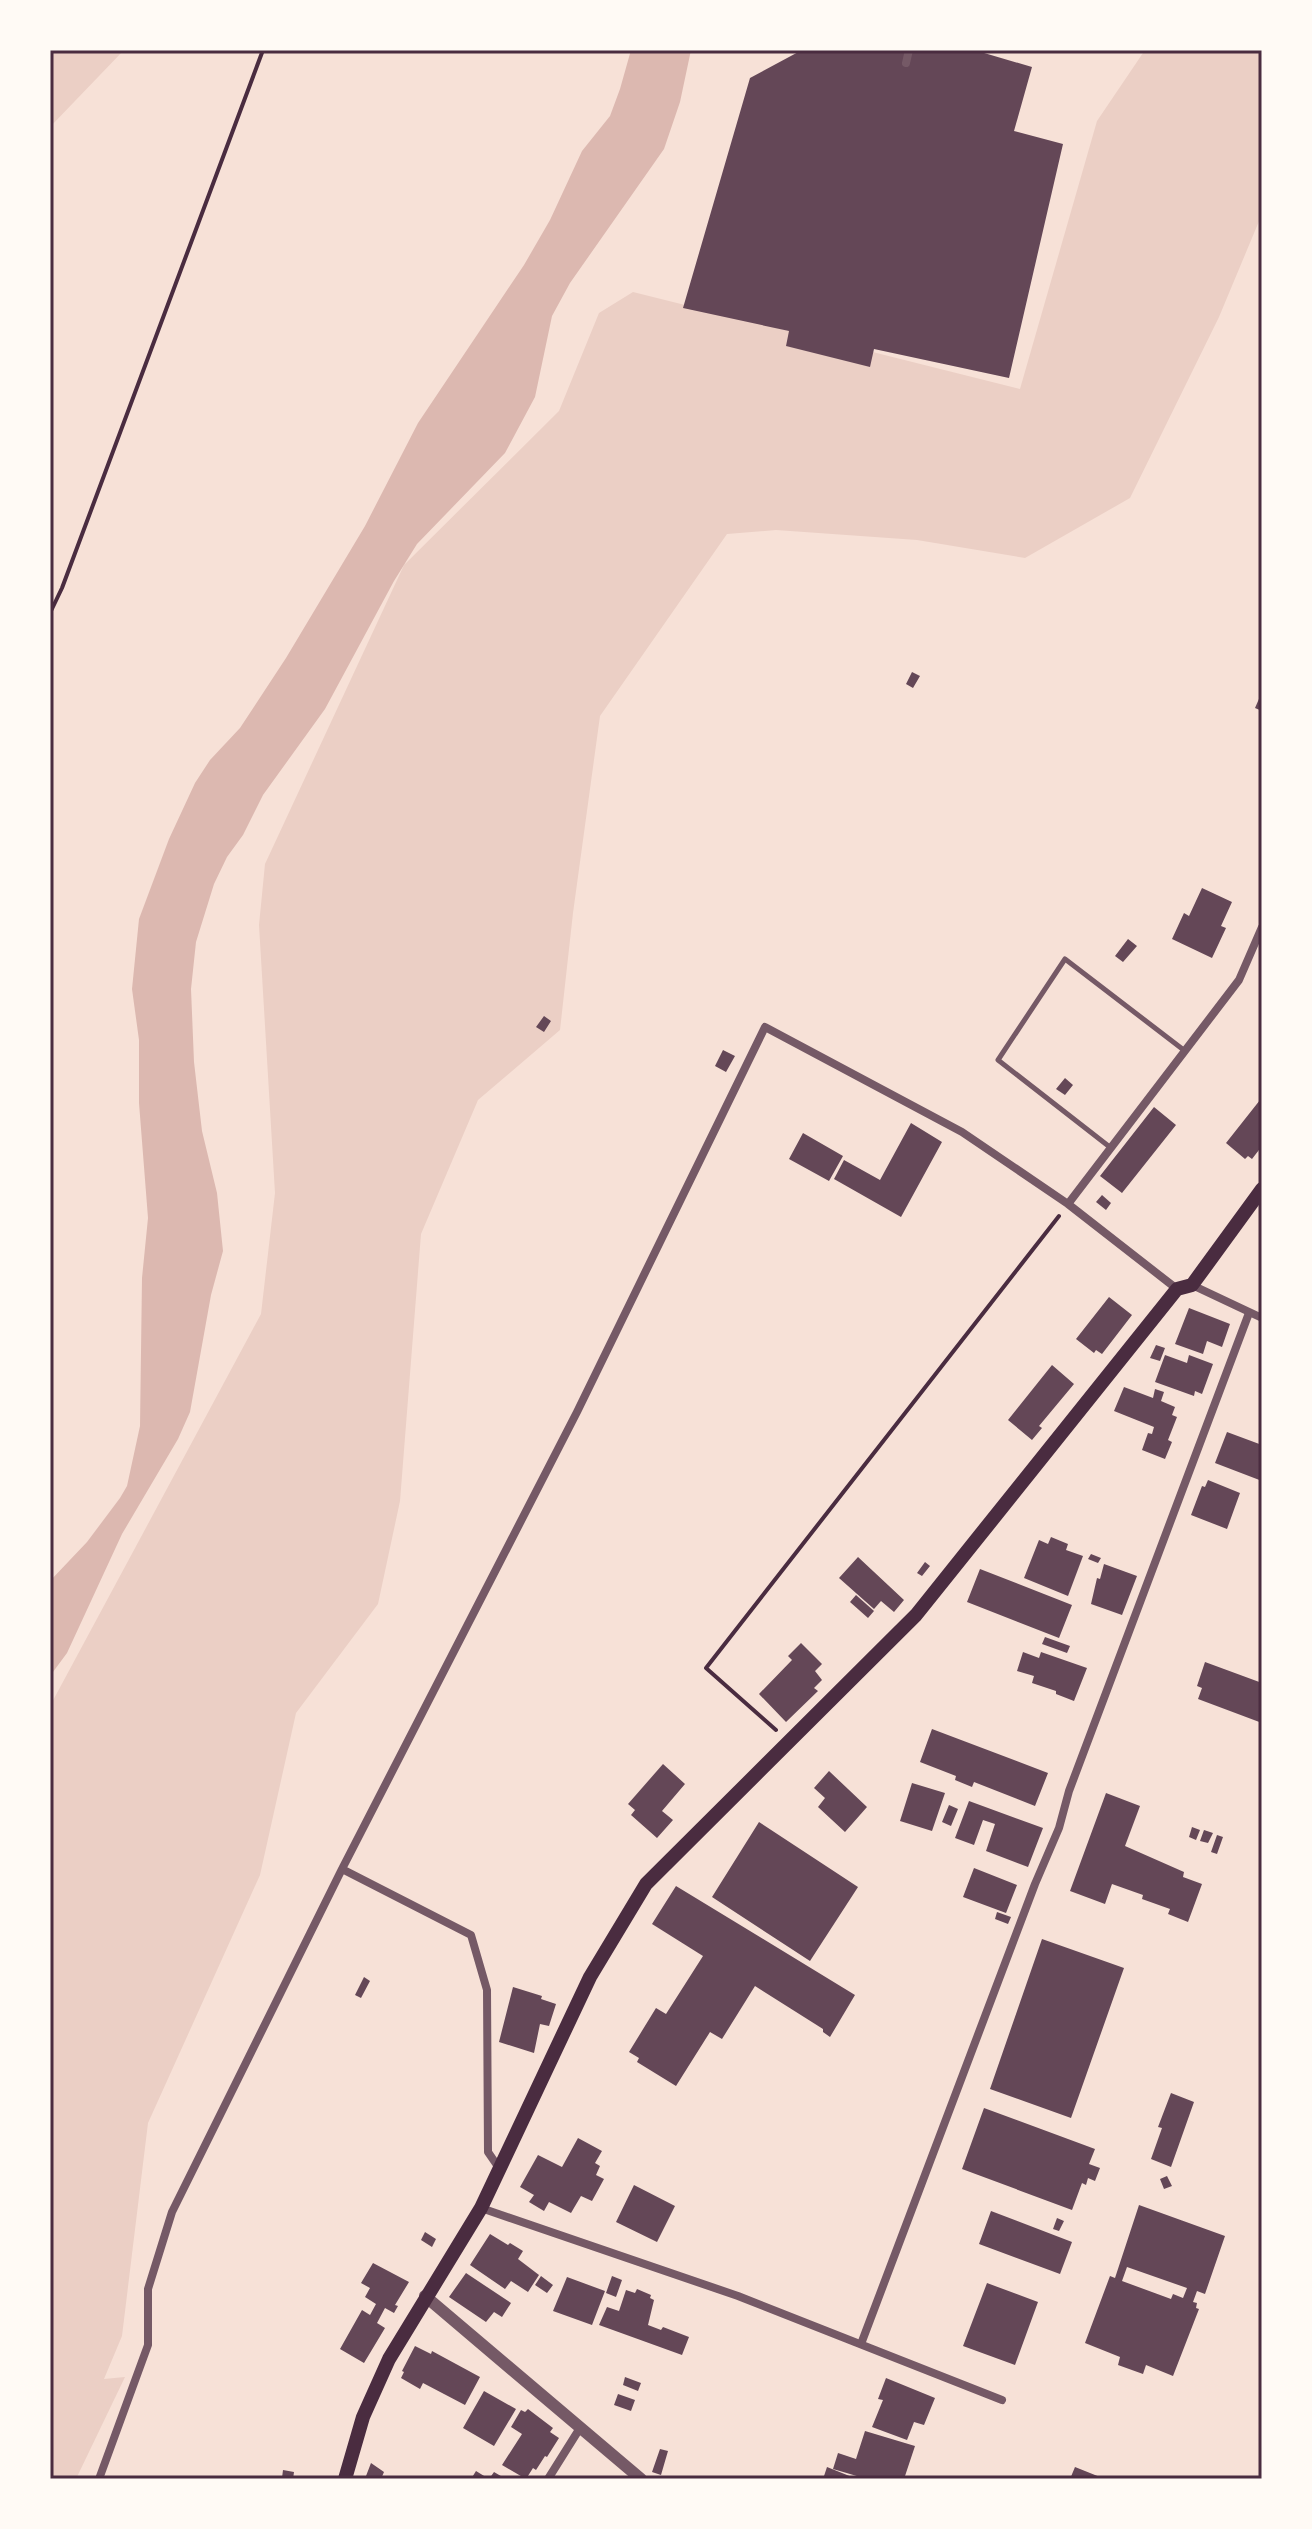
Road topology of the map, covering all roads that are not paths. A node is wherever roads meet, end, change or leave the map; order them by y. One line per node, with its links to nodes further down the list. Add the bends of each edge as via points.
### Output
1 (909, 50): 2 (street)
2 (906, 63)
3 (1262, 927): 4 (street, via 1239,980)
4 (1185, 1051): 5 (street); 5 (lane, via 1065,959 998,1060)
5 (1111, 1148): 7 (street)
6 (1262, 1189): 8 (main road)
7 (1068, 1204): 8 (street); 11 (street, via 962,1132 765,1027 571,1425)
8 (1184, 1287): 9 (street); 12 (main road, via 916,1615 646,1884 590,1977)
9 (1249, 1313): 10 (street); 15 (street)
10 (1262, 1318)
11 (342, 1869): 12 (street, via 471,1935 487,1990 488,2152); 18 (street, via 172,2212 148,2289 148,2345)
12 (499, 2169): 13 (main road)
13 (481, 2208): 14 (main road); 15 (street)
14 (425, 2296): 17 (street); 19 (main road, via 363,2417)
15 (861, 2344): 16 (street)
16 (1002, 2400)
17 (580, 2428): 20 (street); 21 (street)
18 (99, 2479)
19 (345, 2479)
20 (548, 2479)
21 (641, 2479)

